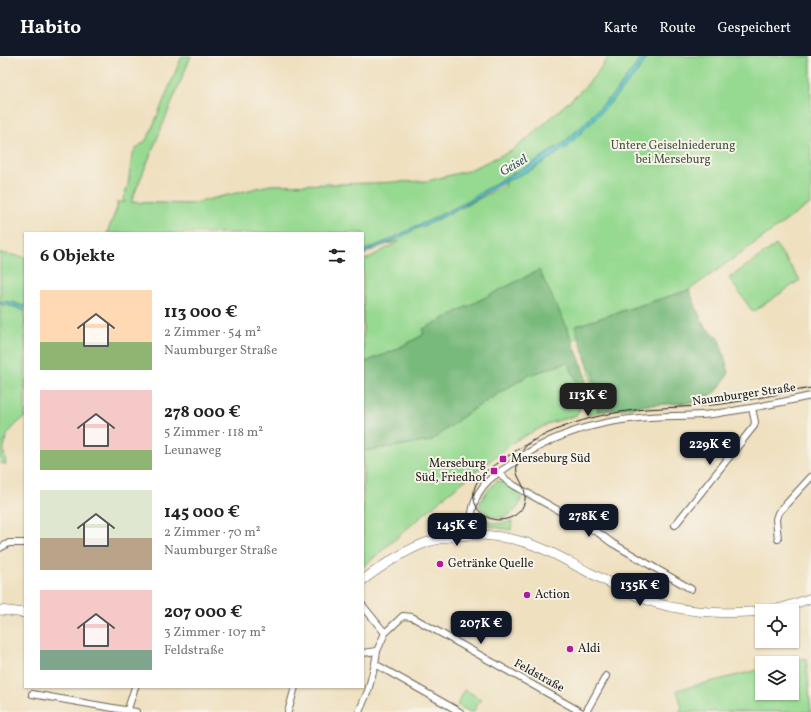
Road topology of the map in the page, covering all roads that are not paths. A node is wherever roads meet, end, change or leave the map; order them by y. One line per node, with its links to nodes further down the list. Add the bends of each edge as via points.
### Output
1 (811, 396): 2 (street, Naumburger Straße)
2 (752, 408): 3 (street, Naumburger Straße, via 711,414 640,417 601,423 542,444); 5 (street, via 754,426)
3 (500, 473): 6 (street, Naumburger Straße, via 488,481 475,501); 11 (street, via 515,486)
4 (811, 477): 7 (street, via 778,513)
5 (675, 525)
6 (470, 534): 10 (street, via 440,538 422,544 403,553); 12 (street, via 509,538 541,548 656,603 682,609 747,612 778,609)
7 (778, 539)
8 (24, 543): 9 (street, via 9,543)
9 (0, 548)
10 (364, 579)
11 (691, 589)
12 (811, 598)
13 (364, 607): 16 (street)
14 (0, 610): 15 (street)
15 (24, 613)
16 (385, 633): 17 (street, Feldstraße); 29 (street, Feldstraße, via 403,616 412,617)
17 (377, 651): 18 (street); 19 (street, Feldstraße)
18 (364, 653)
19 (375, 664): 27 (street, Feldstraße); 28 (street)
20 (606, 676): 30 (street)
21 (135, 688): 24 (street)
22 (295, 688): 26 (street)
23 (32, 694): 24 (street)
24 (127, 712): 25 (street)
25 (136, 712)
26 (288, 712)
27 (359, 712)
28 (460, 712)
29 (581, 712)
30 (586, 712)

